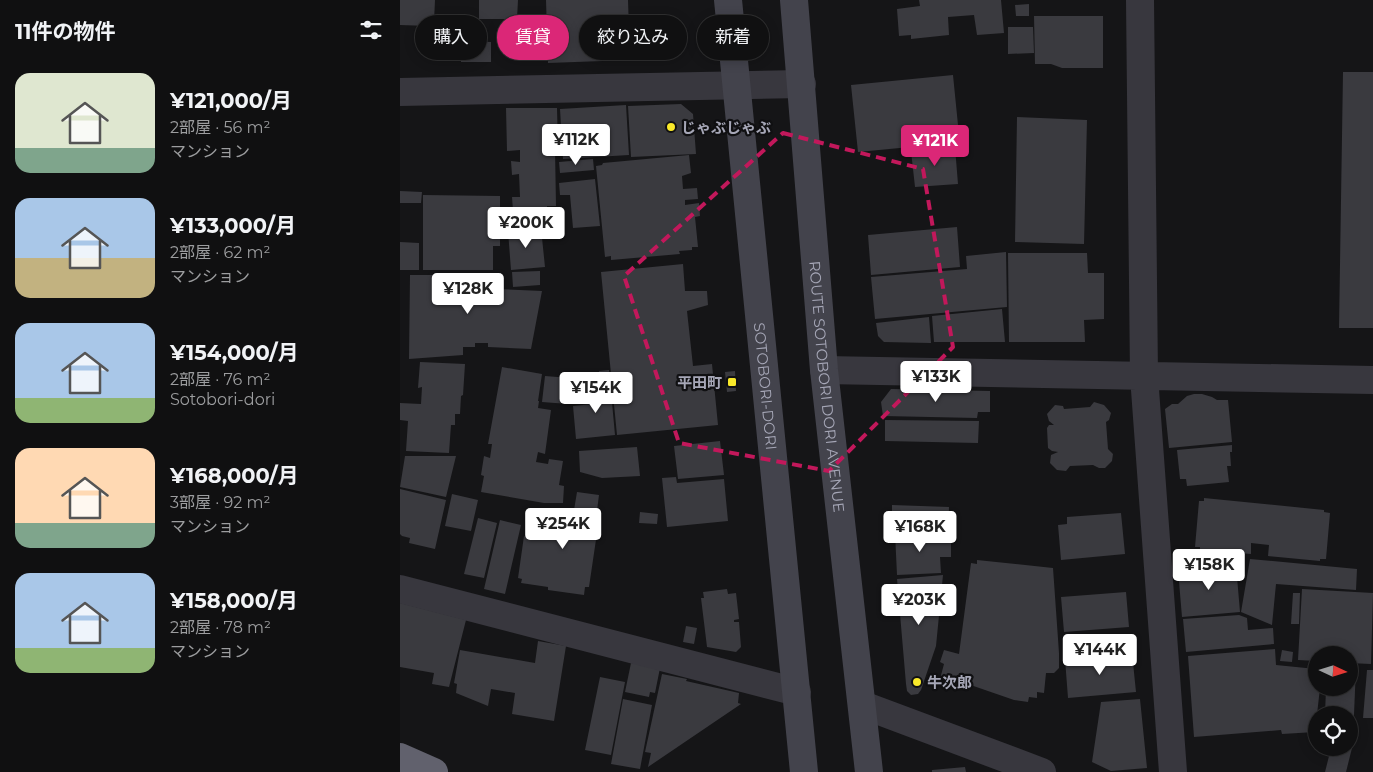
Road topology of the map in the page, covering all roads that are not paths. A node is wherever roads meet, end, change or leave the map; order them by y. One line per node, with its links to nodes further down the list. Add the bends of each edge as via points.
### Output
1 (728, 0): 5 (street, SOTOBORI-DORI)
2 (794, 0): 4 (street, ROUTE SOTOBORI DORI AVENUE)
3 (1140, 0): 8 (street)
4 (802, 84): 5 (street); 7 (street, ROUTE SOTOBORI DORI AVENUE)
5 (736, 85): 6 (street); 11 (street, SOTOBORI-DORI)
6 (400, 92)
7 (824, 370): 8 (street); 12 (street, ROUTE SOTOBORI DORI AVENUE)
8 (1144, 376): 9 (street); 18 (street)
9 (1373, 380)
10 (400, 589): 11 (street)
11 (797, 692): 15 (street, SOTOBORI-DORI)
12 (863, 705): 16 (street, ROUTE SOTOBORI DORI AVENUE); 17 (street)
13 (400, 757): 14 (highway)
14 (434, 772)
15 (804, 772)
16 (869, 772)
17 (1042, 772)
18 (1173, 772)

